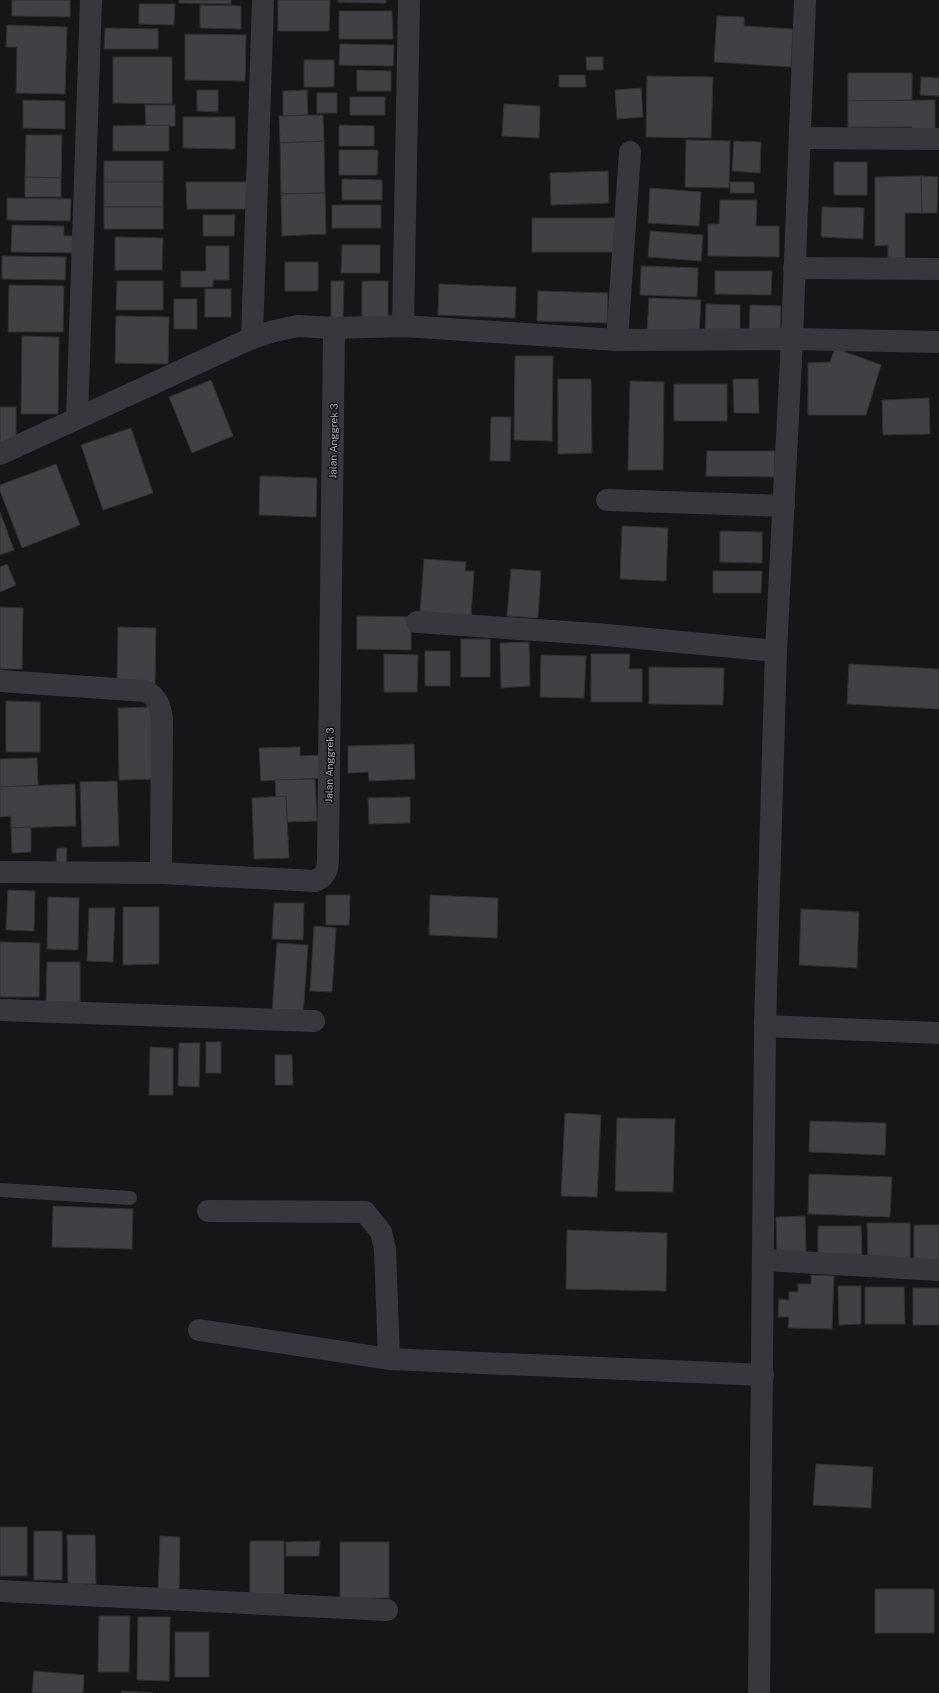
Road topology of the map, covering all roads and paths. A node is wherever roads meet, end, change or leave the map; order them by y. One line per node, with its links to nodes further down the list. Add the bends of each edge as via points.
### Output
1 (91, 0): 16 (street)
2 (263, 0): 12 (street)
3 (409, 0): 10 (street)
4 (805, 0): 5 (street)
5 (800, 138): 6 (street); 8 (street)
6 (939, 139)
7 (630, 152): 14 (street)
8 (794, 268): 9 (street); 13 (street)
9 (939, 269)
10 (403, 326): 11 (street); 14 (street)
11 (334, 328): 12 (street, via 298,326); 24 (street, Jalan Anggrek 3, via 328,866 321,879 315,881)
12 (252, 338): 16 (street)
13 (792, 339): 14 (street); 15 (street); 19 (street)
14 (618, 340)
15 (939, 342)
16 (77, 418): 17 (street)
17 (0, 454)
18 (606, 500): 19 (street)
19 (784, 506): 21 (street)
20 (417, 622): 21 (street, via 596,634)
21 (776, 651): 27 (street)
22 (0, 681): 24 (street, via 146,691 154,696 160,706 162,719)
23 (0, 872): 24 (street, Jalan Anggrek 3)
24 (161, 873)
25 (0, 1010): 26 (street)
26 (314, 1021)
27 (765, 1026): 28 (street); 32 (street)
28 (939, 1033)
29 (0, 1190): 30 (lane)
30 (130, 1198)
31 (208, 1211): 35 (street, via 365,1212 381,1232 385,1249)
32 (764, 1260): 33 (street); 36 (street)
33 (939, 1270)
34 (199, 1330): 35 (street)
35 (389, 1359): 36 (street)
36 (763, 1375): 39 (street)
37 (0, 1591): 38 (street)
38 (387, 1610)
39 (759, 1693)

